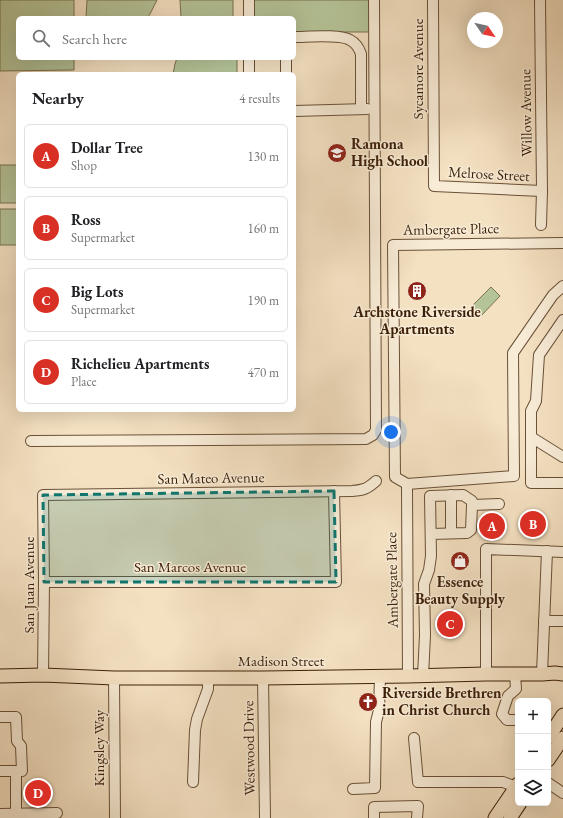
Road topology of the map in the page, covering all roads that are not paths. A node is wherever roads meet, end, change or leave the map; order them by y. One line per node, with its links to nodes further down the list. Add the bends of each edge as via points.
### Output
1 (249, 0): 5 (street)
2 (374, 0): 11 (street)
3 (433, 0): 14 (street, Sycamore Avenue)
4 (540, 0): 15 (street, Willow Avenue)
5 (249, 16)
6 (296, 37): 12 (street, via 342,37 351,40 358,47 361,54)
7 (249, 60): 9 (street)
8 (286, 60): 10 (street)
9 (249, 72)
10 (286, 72)
11 (375, 108): 12 (street); 21 (street, via 376,430 373,434 366,439)
12 (361, 109): 13 (street)
13 (296, 111)
14 (434, 186): 15 (street, Melrose Street)
15 (542, 191): 16 (street, Willow Avenue)
16 (541, 225)
17 (563, 243): 25 (street, Ambergate Place, via 392,245 395,477)
18 (563, 286): 25 (street, via 553,295 513,353 514,476)
19 (563, 320): 20 (street, via 539,355 536,401 531,411)
20 (531, 437): 22 (street); 24 (street, via 532,482)
21 (31, 441)
22 (563, 458)
23 (376, 481): 26 (street, San Mateo Avenue, via 364,490)
24 (563, 483)
25 (407, 484): 44 (street, Ambergate Place)
26 (334, 491): 27 (street, San Mateo Avenue); 35 (street, San Marcos Avenue, via 336,582)
27 (43, 495): 35 (street, San Juan Avenue)
28 (451, 495): 30 (street, via 463,495 472,501); 31 (street); 32 (street, via 430,496)
29 (499, 504): 30 (street)
30 (472, 505): 31 (street, via 470,530 466,533)
31 (452, 533): 32 (street)
32 (431, 534): 45 (street, via 431,556 424,584)
33 (547, 551): 34 (street); 36 (street); 38 (street, via 486,549)
34 (563, 552)
35 (44, 582): 42 (street, San Juan Avenue)
36 (544, 621): 37 (street); 40 (street)
37 (563, 621)
38 (486, 674): 39 (main road, Madison Street); 45 (main road, Madison Street)
39 (515, 674): 40 (main road, Madison Street); 52 (street, via 516,689 508,696 502,714 507,720)
40 (542, 674): 41 (main road, Madison Street)
41 (563, 674)
42 (43, 675): 43 (main road, Madison Street); 47 (main road, Madison Street)
43 (0, 676)
44 (408, 676): 45 (main road, Madison Street); 46 (main road, Madison Street)
45 (423, 676)
46 (380, 677): 49 (main road, Madison Street); 61 (street, via 375,788)
47 (114, 678): 48 (main road, Madison Street); 68 (street, Kingsley Way)
48 (208, 678): 49 (main road, Madison Street); 58 (street, via 208,689 195,730)
49 (263, 678): 69 (street, Westwood Drive)
50 (563, 714): 53 (main road)
51 (0, 717): 56 (street, via 16,717 22,771)
52 (515, 720)
53 (553, 732): 55 (main road)
54 (414, 738): 59 (street, via 418,782 503,782)
55 (551, 743)
56 (0, 771)
57 (16, 776): 67 (street)
58 (193, 782)
59 (515, 785)
60 (551, 785): 63 (street)
61 (353, 788)
62 (515, 789): 72 (main road)
63 (563, 793)
64 (518, 806): 73 (main road)
65 (57, 813): 67 (street)
66 (0, 814): 67 (street)
67 (16, 814)
68 (115, 818)
69 (265, 818)
70 (374, 818): 71 (street, via 374,807 418,806)
71 (417, 818)
72 (495, 818)
73 (510, 818)

